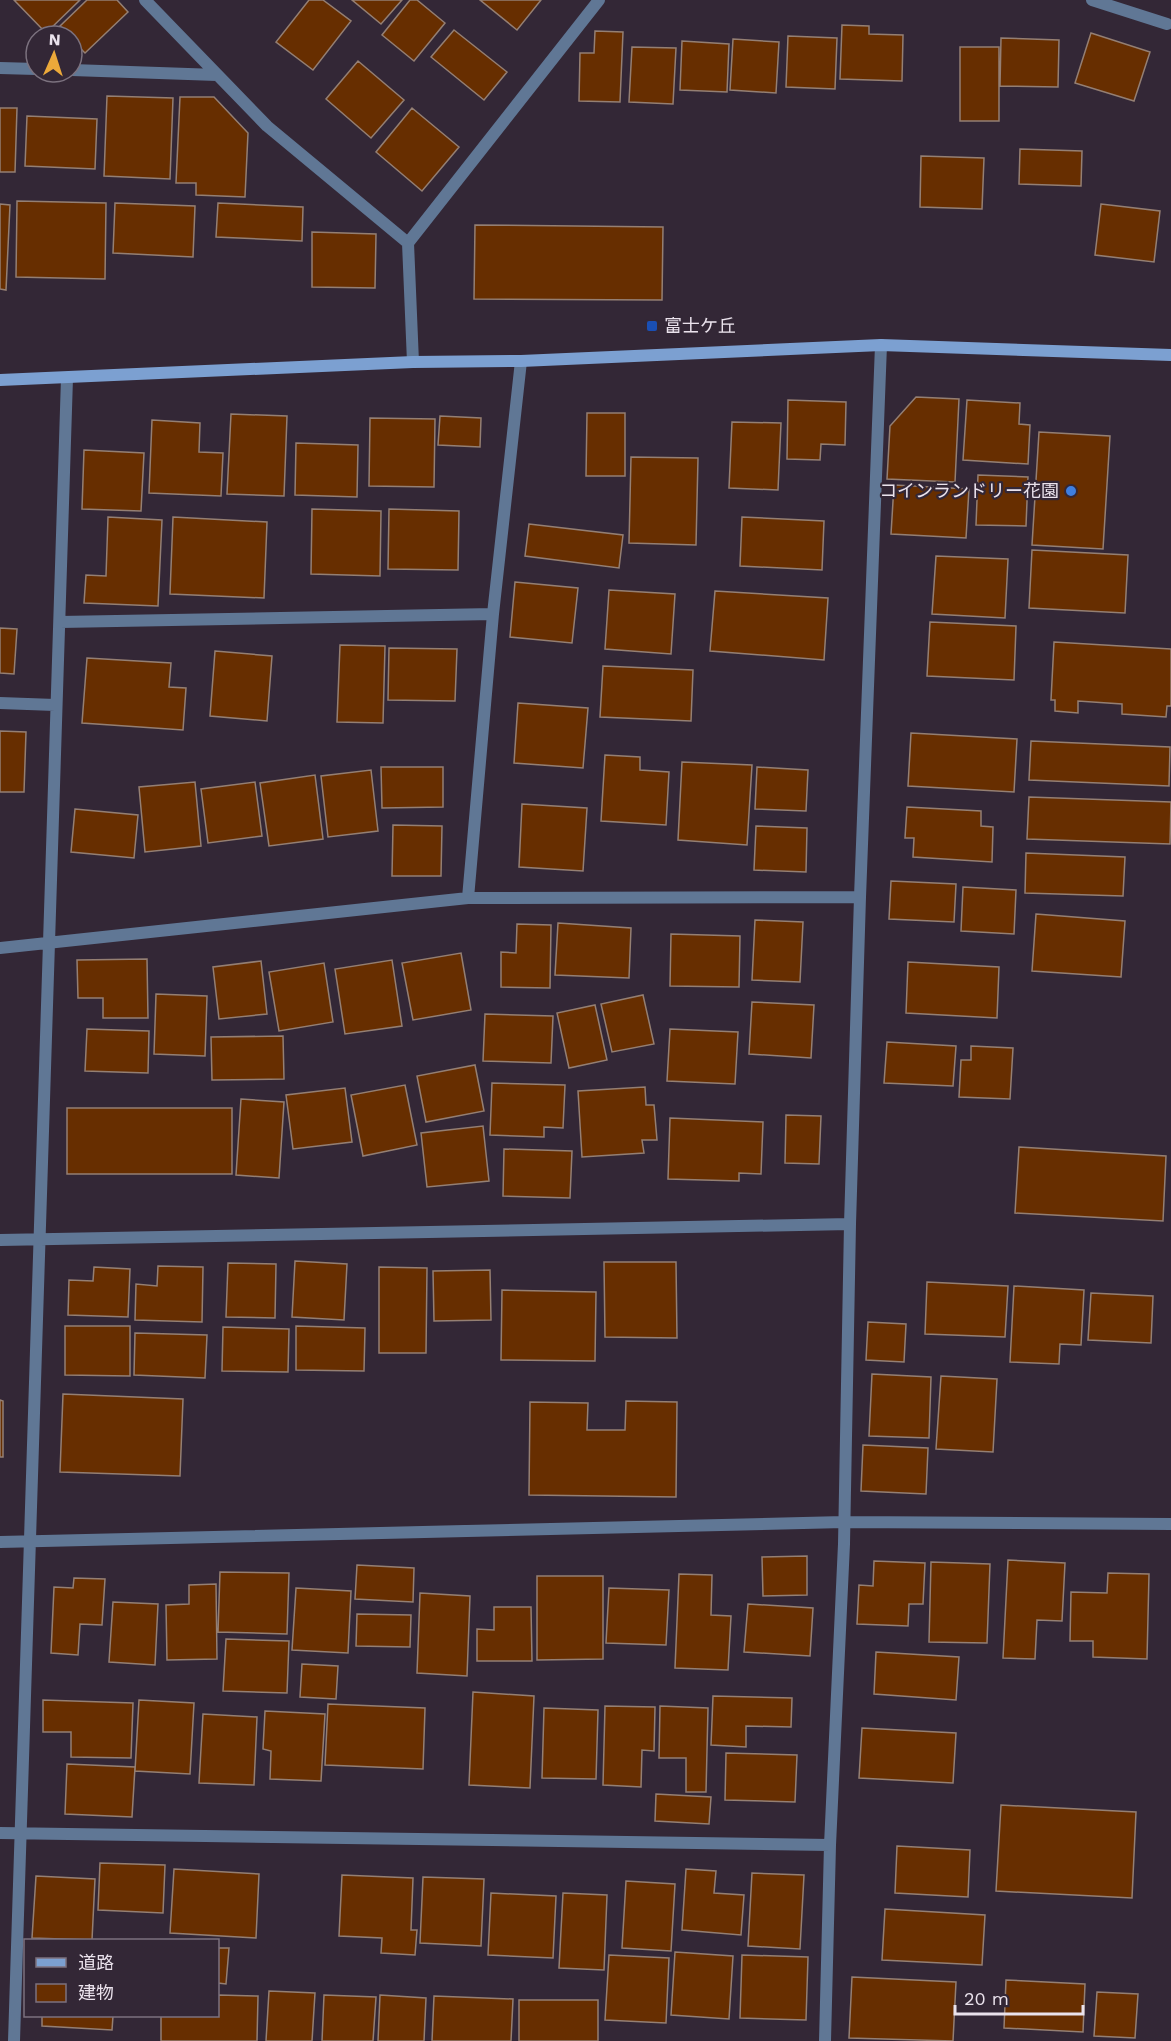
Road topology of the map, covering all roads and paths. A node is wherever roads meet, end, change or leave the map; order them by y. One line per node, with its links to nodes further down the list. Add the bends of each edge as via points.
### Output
1 (145, 0): 8 (street)
2 (599, 0): 9 (street)
3 (1092, 0): 4 (street)
4 (1167, 24)
5 (0, 68): 6 (street)
6 (24, 69)
7 (84, 70): 8 (street)
8 (217, 75): 9 (street, via 267,126)
9 (408, 243): 13 (street)
10 (881, 345): 11 (street); 12 (street); 20 (street)
11 (1171, 355)
12 (521, 361): 13 (street); 16 (street)
13 (413, 362): 14 (street)
14 (67, 378): 15 (street); 17 (street)
15 (0, 380)
16 (493, 614): 17 (street); 21 (street)
17 (60, 622): 19 (street)
18 (0, 704): 19 (street)
19 (55, 705): 22 (street)
20 (860, 897): 21 (street); 24 (street)
21 (468, 898): 22 (street)
22 (48, 943): 23 (street); 26 (street)
23 (0, 948)
24 (850, 1224): 26 (street); 27 (street)
25 (0, 1240): 26 (street)
26 (40, 1240): 30 (street)
27 (844, 1522): 28 (street); 30 (street); 33 (street)
28 (1171, 1524)
29 (0, 1542): 30 (street)
30 (30, 1542): 32 (street)
31 (0, 1833): 32 (street)
32 (21, 1833): 33 (street); 34 (street)
33 (830, 1845): 35 (street)
34 (14, 2041)
35 (825, 2041)

